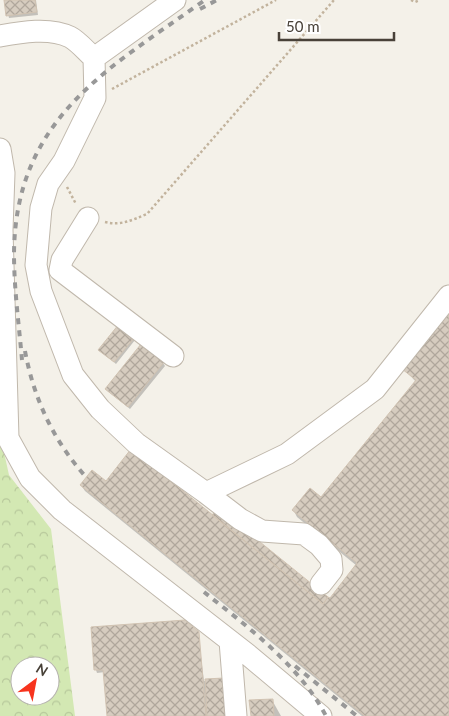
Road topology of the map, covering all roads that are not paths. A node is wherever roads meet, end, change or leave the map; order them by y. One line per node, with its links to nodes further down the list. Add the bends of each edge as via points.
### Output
1 (175, 0): 3 (lane)
2 (0, 36): 3 (lane, via 48,32 70,37)
3 (94, 58): 5 (lane, via 95,98 64,161 48,184)
4 (0, 149): 12 (lane, via 4,173 2,230 8,438 30,478 62,510)
5 (41, 208): 7 (lane); 10 (lane, via 37,274 73,374 100,410 136,443)
6 (88, 218): 7 (lane, via 62,260)
7 (60, 270): 9 (lane)
8 (449, 296): 10 (lane, via 376,389 287,454)
9 (173, 356)
10 (206, 493): 11 (lane, via 262,531 304,534 319,544 331,560 332,570)
11 (321, 584)
12 (230, 641): 13 (lane); 14 (lane)
13 (291, 691): 15 (lane); 16 (lane)
14 (236, 716)
15 (292, 716)
16 (321, 716)

